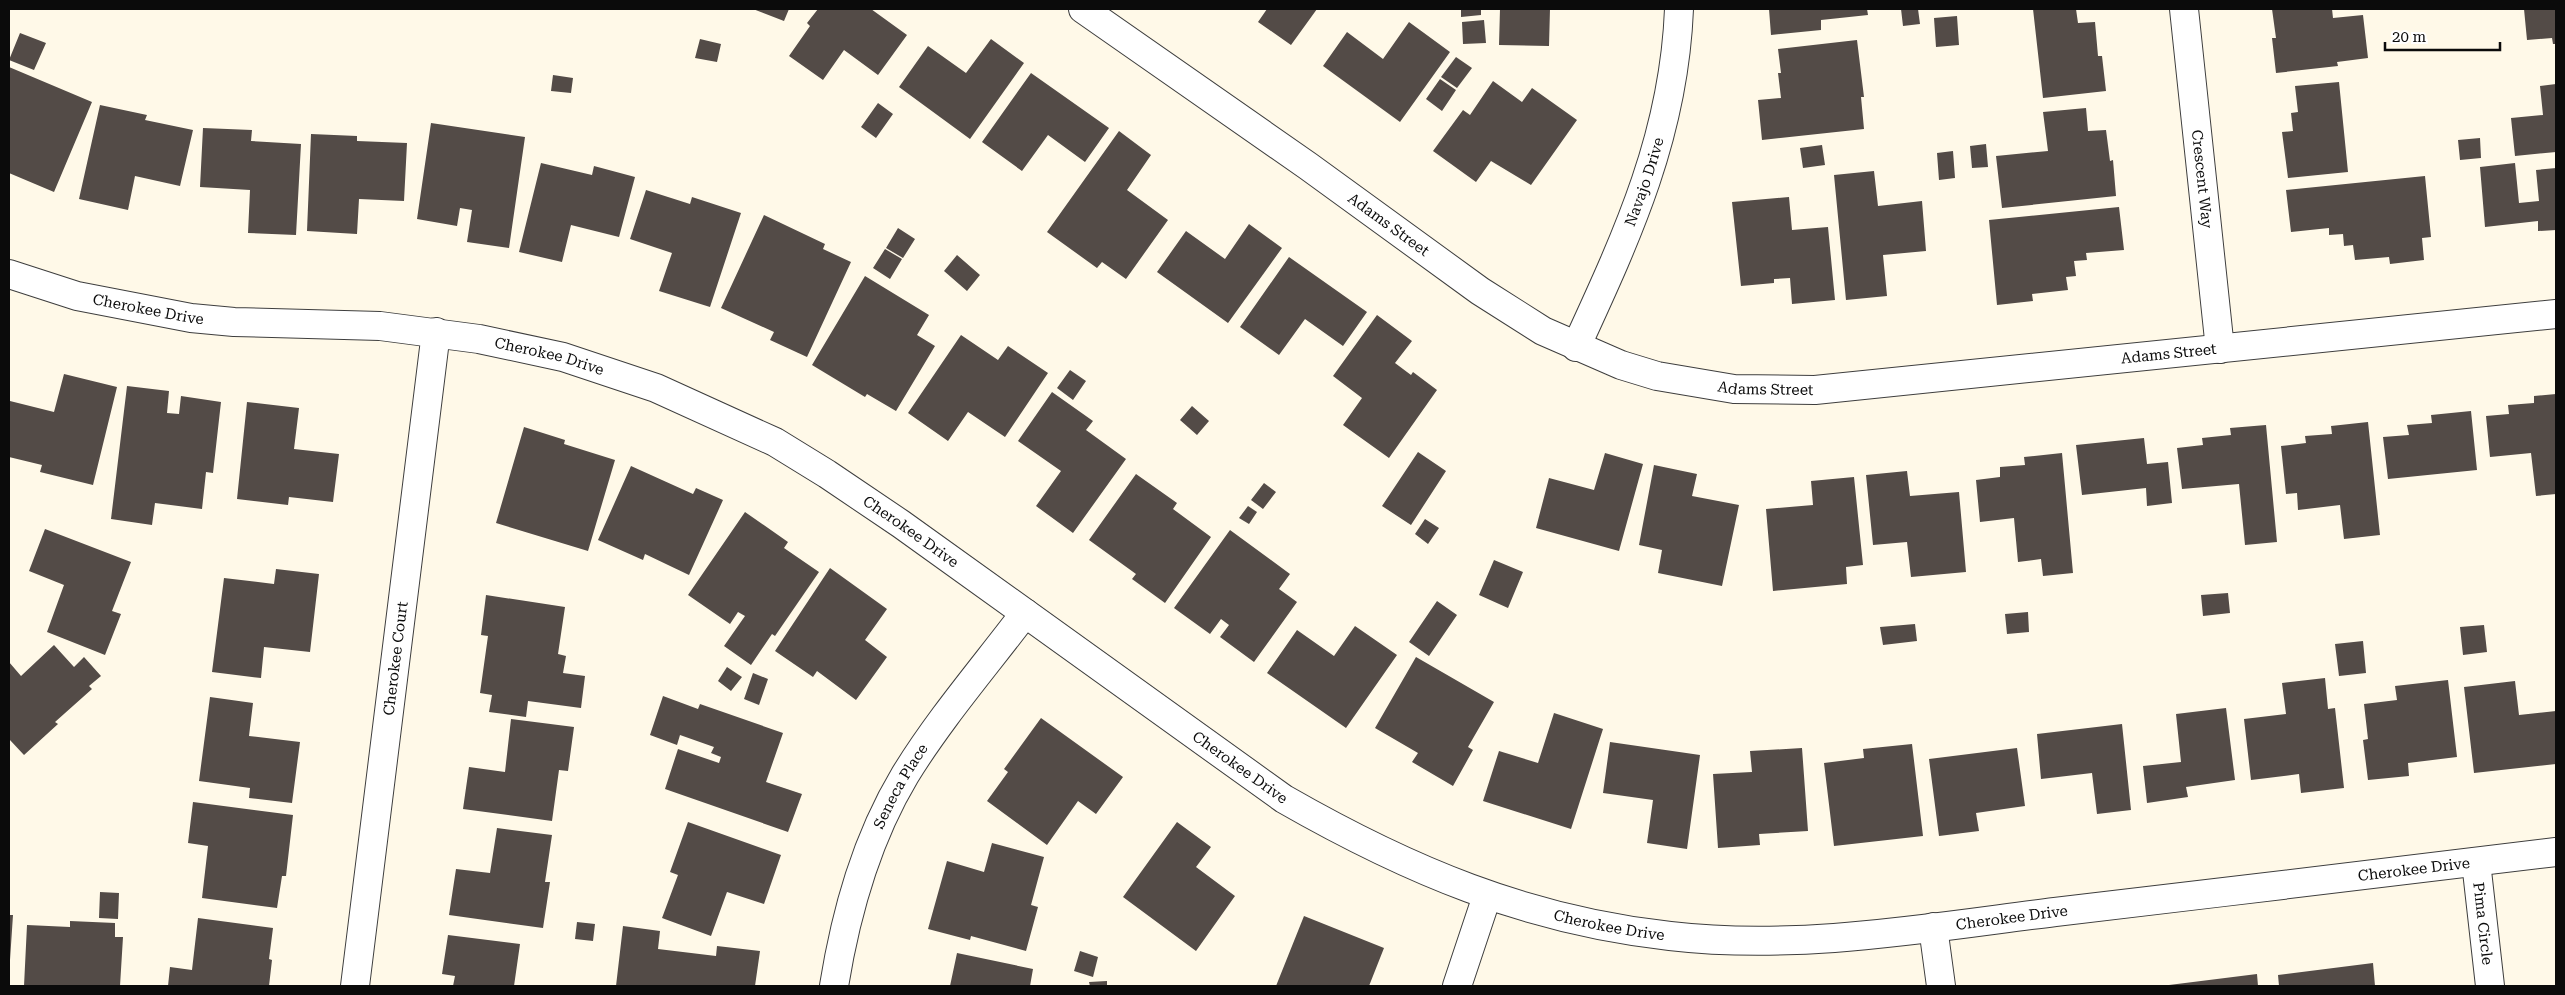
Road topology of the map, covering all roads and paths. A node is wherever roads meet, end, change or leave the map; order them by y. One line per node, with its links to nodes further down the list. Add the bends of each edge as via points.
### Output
1 (1679, 9): 7 (street, Navajo Drive, via 1672,91 1656,151 1625,237)
2 (2184, 9): 8 (street, Crescent Way)
3 (1098, 13): 7 (street, Adams Street, via 1511,312)
4 (9, 274): 6 (street, Cherokee Drive, via 77,296 191,318 380,326)
5 (2556, 314): 8 (street, Adams Street)
6 (436, 332): 9 (street, Cherokee Drive, via 539,351 610,371 656,388 766,438 844,485); 14 (street, Cherokee Court)
7 (1576, 347): 8 (street, Adams Street, via 1657,376 1734,389 1773,391 1877,385)
8 (2220, 350)
9 (1025, 613): 12 (street, Cherokee Drive, via 1284,798 1383,853); 15 (street, Seneca Place, via 933,733 905,775 882,819 863,863 849,908)
10 (2556, 852): 11 (street, Cherokee Drive)
11 (2476, 862): 13 (street, Cherokee Drive); 18 (street, Pima Circle)
12 (1486, 896): 13 (street, Cherokee Drive, via 1583,922 1670,936 1796,940); 16 (street)
13 (1933, 927): 17 (street)
14 (355, 986)
15 (834, 986)
16 (1457, 986)
17 (1940, 986)
18 (2490, 986)

